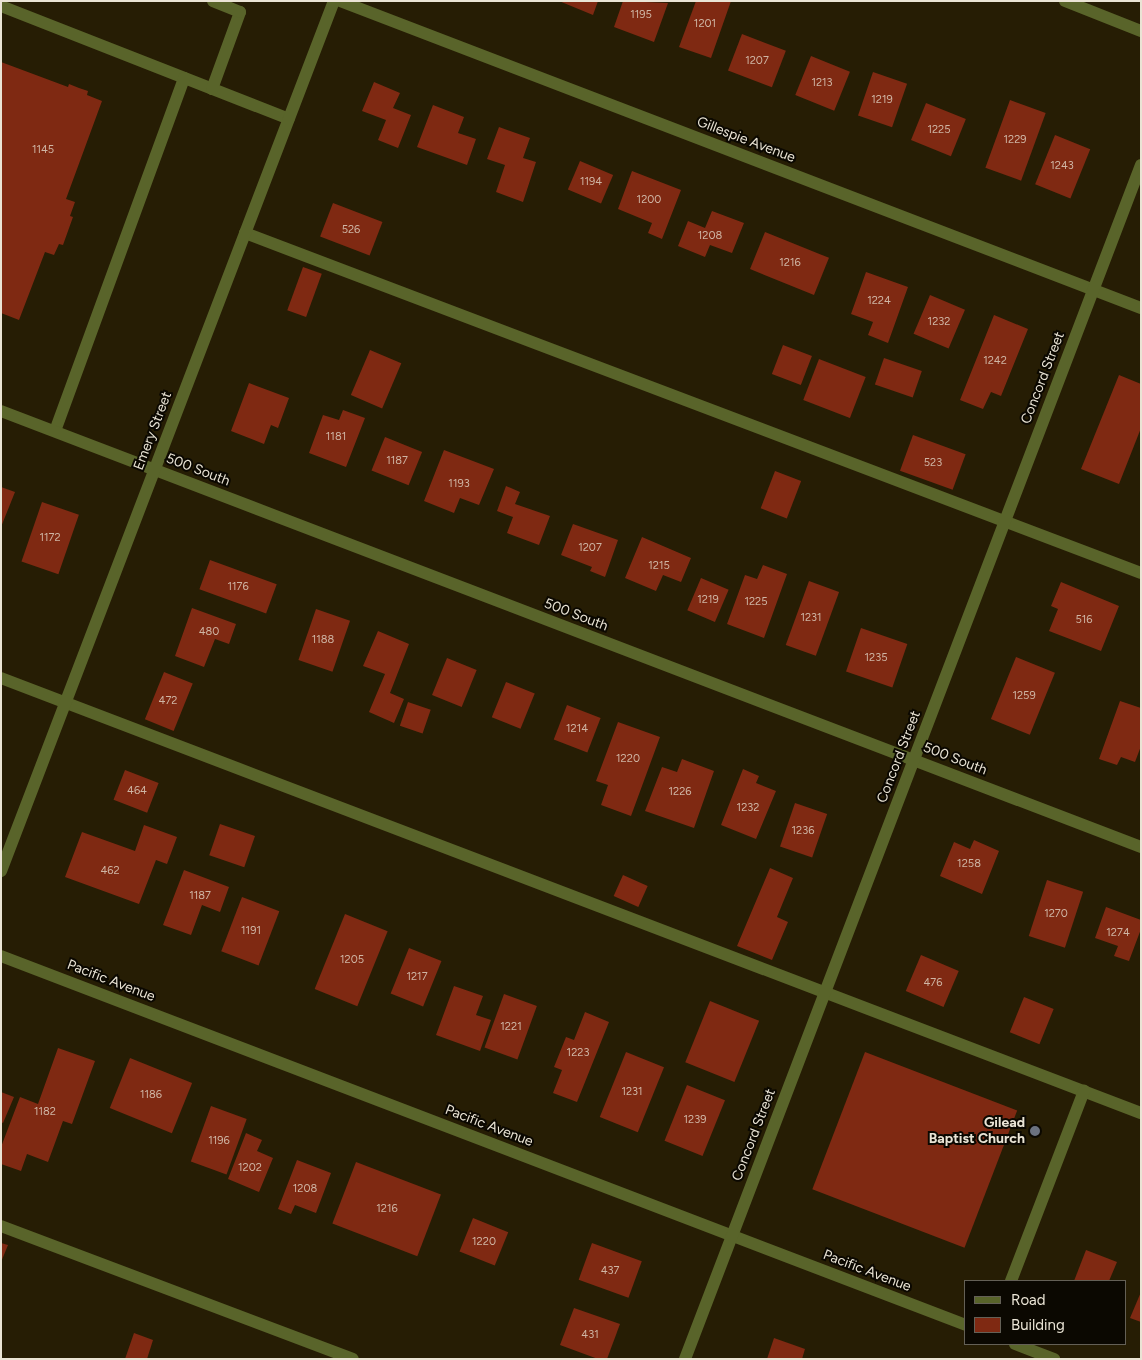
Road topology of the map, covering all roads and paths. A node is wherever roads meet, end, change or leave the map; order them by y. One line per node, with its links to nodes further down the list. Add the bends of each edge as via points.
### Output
1 (213, 1): 8 (street, via 240,12)
2 (334, 1): 9 (street, Emery Street)
3 (340, 1): 12 (street, Gillespie Avenue)
4 (1064, 1): 6 (street)
5 (1, 6): 7 (street)
6 (1141, 31)
7 (184, 78): 8 (street); 15 (street)
8 (212, 89): 9 (street)
9 (289, 119): 11 (street, Emery Street)
10 (1141, 166): 12 (street, Concord Street)
11 (245, 233): 16 (street, Emery Street); 17 (street)
12 (1093, 289): 13 (street, Gillespie Avenue); 17 (street, Concord Street)
13 (1141, 308)
14 (1, 410): 15 (street, 500 South)
15 (54, 431): 16 (street, 500 South)
16 (155, 469): 20 (street, Emery Street); 21 (street, 500 South)
17 (1005, 521): 18 (street); 21 (street, Concord Street)
18 (1141, 573)
19 (1, 678): 20 (street)
20 (66, 702): 23 (street, Emery Street); 25 (street)
21 (914, 760): 22 (street, 500 South); 25 (street, Concord Street)
22 (1141, 846)
23 (1, 871)
24 (1, 956): 29 (street, Pacific Avenue)
25 (825, 992): 26 (street); 29 (street, Concord Street)
26 (1084, 1092): 27 (street); 30 (street)
27 (1141, 1113)
28 (1, 1226): 33 (street)
29 (732, 1235): 31 (street, Pacific Avenue); 34 (street, Concord Street)
30 (1011, 1280)
31 (964, 1324)
32 (1018, 1345): 35 (street)
33 (353, 1359)
34 (684, 1359)
35 (1054, 1359)

